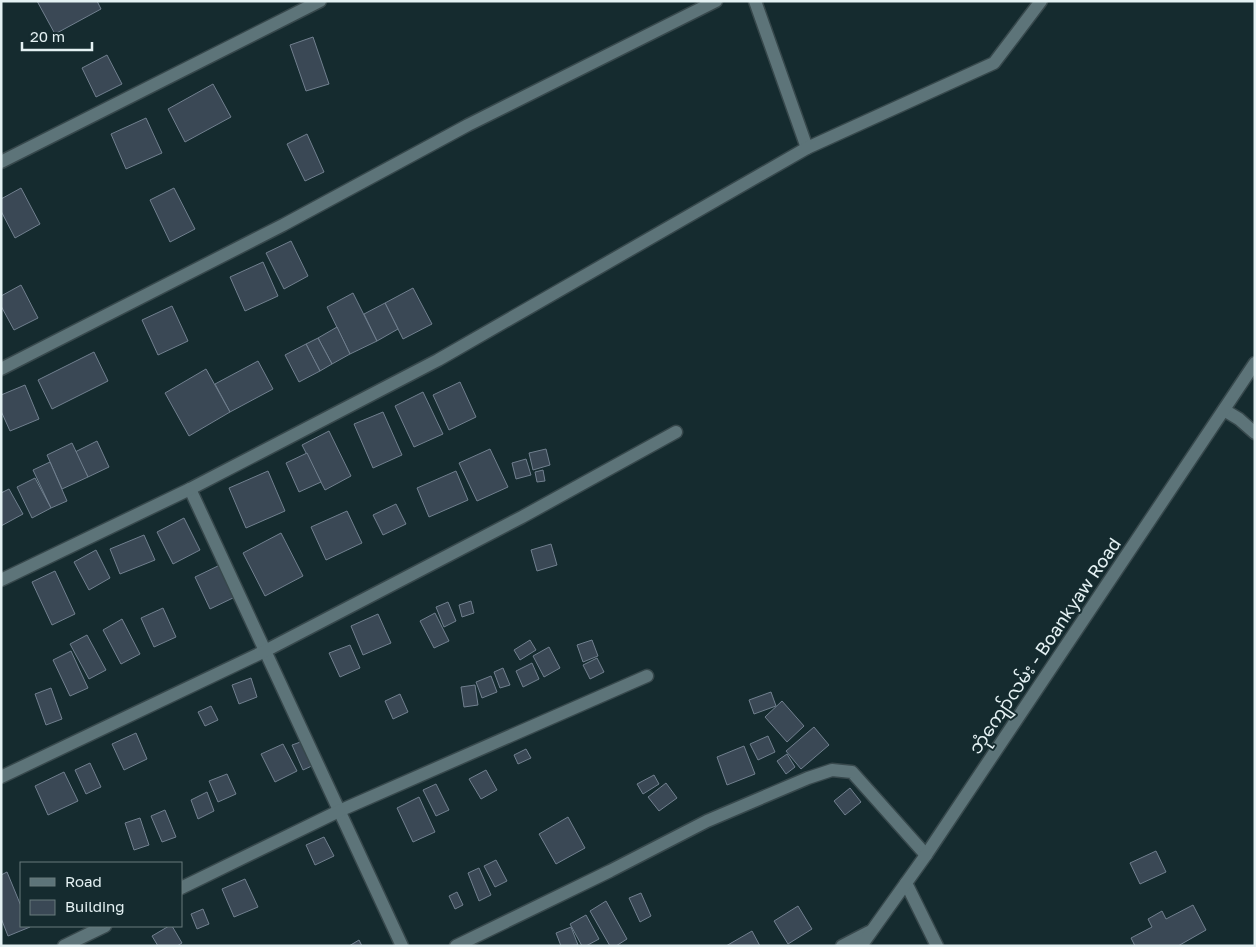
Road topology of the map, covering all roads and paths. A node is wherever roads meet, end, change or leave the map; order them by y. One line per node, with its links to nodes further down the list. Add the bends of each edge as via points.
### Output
1 (320, 1): 6 (street)
2 (716, 1): 8 (street, via 468,125 283,226)
3 (754, 1): 5 (street)
4 (1041, 1): 5 (street, via 994,63)
5 (807, 148): 12 (street, via 438,360)
6 (1, 162)
7 (1255, 364): 9 (street, ဘုံကျော်လမ်း - Boankyaw Road)
8 (1, 369)
9 (1224, 410): 11 (street); 18 (street, ဘုံကျော်လမ်း - Boankyaw Road)
10 (676, 432): 14 (street, via 522,517)
11 (1255, 433)
12 (190, 489): 13 (street); 14 (street)
13 (1, 580)
14 (265, 651): 16 (street); 17 (street)
15 (647, 676): 17 (street)
16 (1, 777)
17 (339, 811): 20 (street); 24 (street)
18 (926, 855): 19 (street, ဘုံကျော်လမ်း - Boankyaw Road); 25 (street, via 852,772 832,770 707,821)
19 (906, 884): 22 (street, ဘုံကျော်လမ်း - Boankyaw Road); 28 (street)
20 (182, 888)
21 (103, 927): 23 (street)
22 (871, 931): 26 (street); 27 (street, ဘုံကျော်လမ်း - Boankyaw Road)
23 (64, 946)
24 (402, 946)
25 (456, 946)
26 (842, 946)
27 (861, 946)
28 (937, 946)

